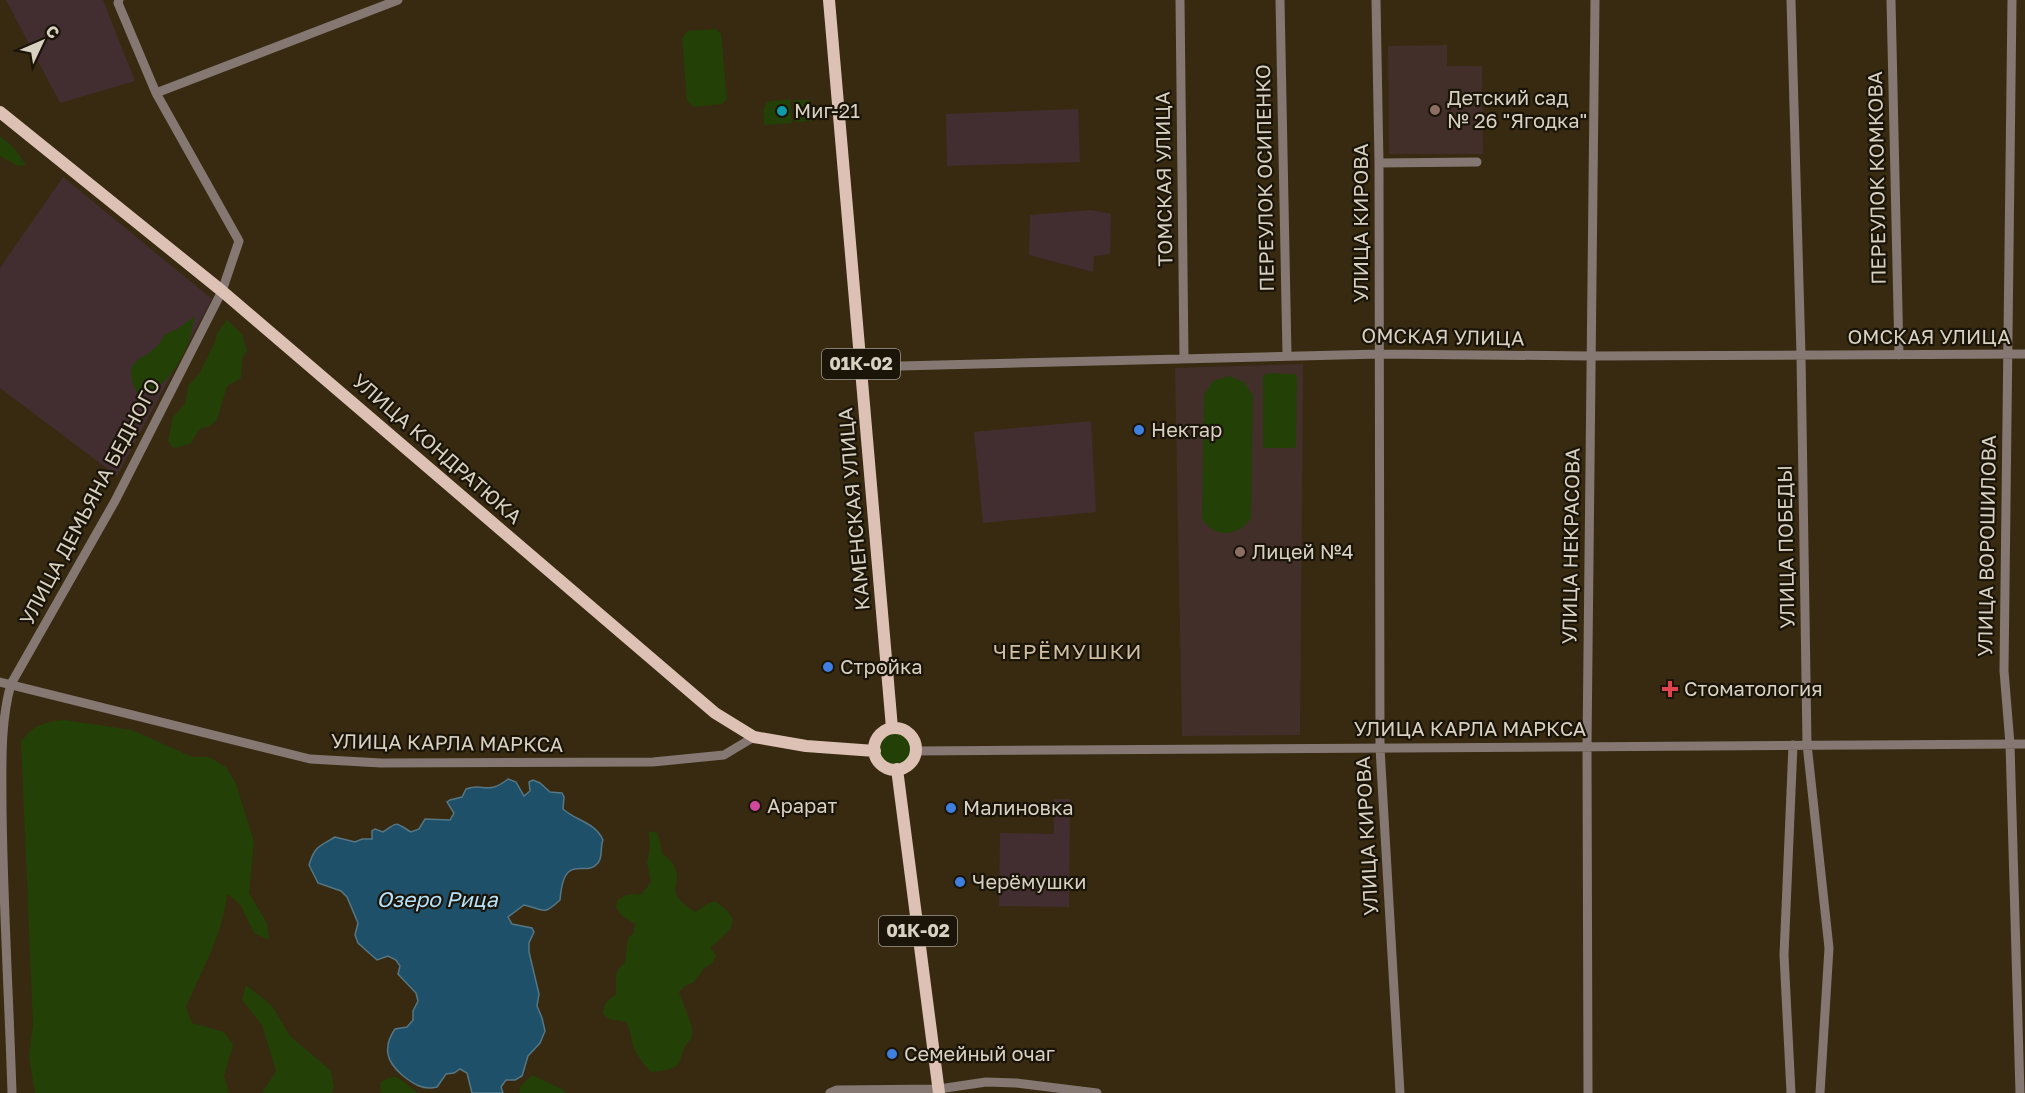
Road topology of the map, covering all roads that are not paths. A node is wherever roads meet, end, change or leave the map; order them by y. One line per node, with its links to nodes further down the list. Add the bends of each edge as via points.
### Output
1 (119, 0): 11 (street, УЛИЦА ДЕМЬЯНА БЕДНОГО)
2 (398, 0): 11 (street)
3 (829, 0): 24 (main road, КАМЕНСКАЯ УЛИЦА / 01К-02)
4 (1180, 0): 23 (street, ТОМСКАЯ УЛИЦА)
5 (1280, 0): 19 (street, ПЕРЕУЛОК ОСИПЕНКО)
6 (1376, 0): 14 (street, УЛИЦА КИРОВА)
7 (1594, 0): 22 (street, УЛИЦА НЕКРАСОВА)
8 (1791, 0): 20 (street, УЛИЦА ПОБЕДЫ)
9 (1891, 0): 21 (street, ПЕРЕУЛОК КОМКОВА)
10 (2012, 0): 17 (street, УЛИЦА ВОРОШИЛОВА)
11 (156, 93): 15 (street, УЛИЦА ДЕМЬЯНА БЕДНОГО, via 239,241)
12 (0, 112): 15 (main road, УЛИЦА КОНДРАТЮКА)
13 (1477, 162): 14 (street)
14 (1379, 163): 16 (street, УЛИЦА КИРОВА)
15 (222, 291): 26 (street, УЛИЦА ДЕМЬЯНА БЕДНОГО, via 115,501); 28 (main road, УЛИЦА КОНДРАТЮКА, via 715,713)
16 (1380, 354): 19 (street, ОМСКАЯ УЛИЦА); 22 (street, ОМСКАЯ УЛИЦА); 34 (street, УЛИЦА КИРОВА)
17 (2007, 354): 18 (street, ОМСКАЯ УЛИЦА); 21 (street, ОМСКАЯ УЛИЦА); 30 (street, УЛИЦА ВОРОШИЛОВА, via 2004,671)
18 (2025, 354)
19 (1287, 355): 23 (street, ОМСКАЯ УЛИЦА)
20 (1801, 355): 21 (street, ОМСКАЯ УЛИЦА); 22 (street, ОМСКАЯ УЛИЦА); 29 (street, УЛИЦА ПОБЕДЫ)
21 (1899, 355)
22 (1591, 357): 33 (street, УЛИЦА НЕКРАСОВА)
23 (1184, 358): 24 (street, ОМСКАЯ УЛИЦА)
24 (861, 367): 27 (main road, КАМЕНСКАЯ УЛИЦА / 01К-02)
25 (0, 682): 26 (street, УЛИЦА КАРЛА МАРКСА)
26 (11, 684): 28 (street, УЛИЦА КАРЛА МАРКСА, via 310,759 381,763 653,762 724,755); 38 (street, УЛИЦА ДЕМЬЯНА БЕДНОГО, via 2,728)
27 (892, 729): 35 (main road, via 909,734); 36 (main road, via 877,739)
28 (754, 737): 36 (main road, УЛИЦА КОНДРАТЮКА)
29 (1807, 744): 30 (street, УЛИЦА КАРЛА МАРКСА); 32 (street, УЛИЦА КАРЛА МАРКСА); 47 (street, УЛИЦА ПОБЕДЫ, via 1829,948)
30 (2010, 744): 31 (street, УЛИЦА КАРЛА МАРКСА); 48 (street, УЛИЦА ВОРОШИЛОВА)
31 (2025, 744)
32 (1793, 745): 33 (street, УЛИЦА КАРЛА МАРКСА); 46 (street, via 1784,956)
33 (1587, 746): 34 (street, УЛИЦА КАРЛА МАРКСА); 45 (street, УЛИЦА НЕКРАСОВА)
34 (1380, 748): 35 (street, УЛИЦА КАРЛА МАРКСА); 44 (street, УЛИЦА КИРОВА)
35 (916, 751): 37 (main road, via 912,761)
36 (875, 752): 37 (main road, via 880,763)
37 (897, 769): 40 (main road, 01К-02)
38 (1, 854): 39 (street, УЛИЦА ДЕМЬЯНА БЕДНОГО)
39 (4, 992): 41 (street, УЛИЦА ДЕМЬЯНА БЕДНОГО)
40 (939, 1091): 42 (street); 43 (street, via 986,1082)
41 (12, 1093)
42 (830, 1093)
43 (1097, 1093)
44 (1400, 1093)
45 (1588, 1093)
46 (1791, 1093)
47 (1820, 1093)
48 (2020, 1093)

